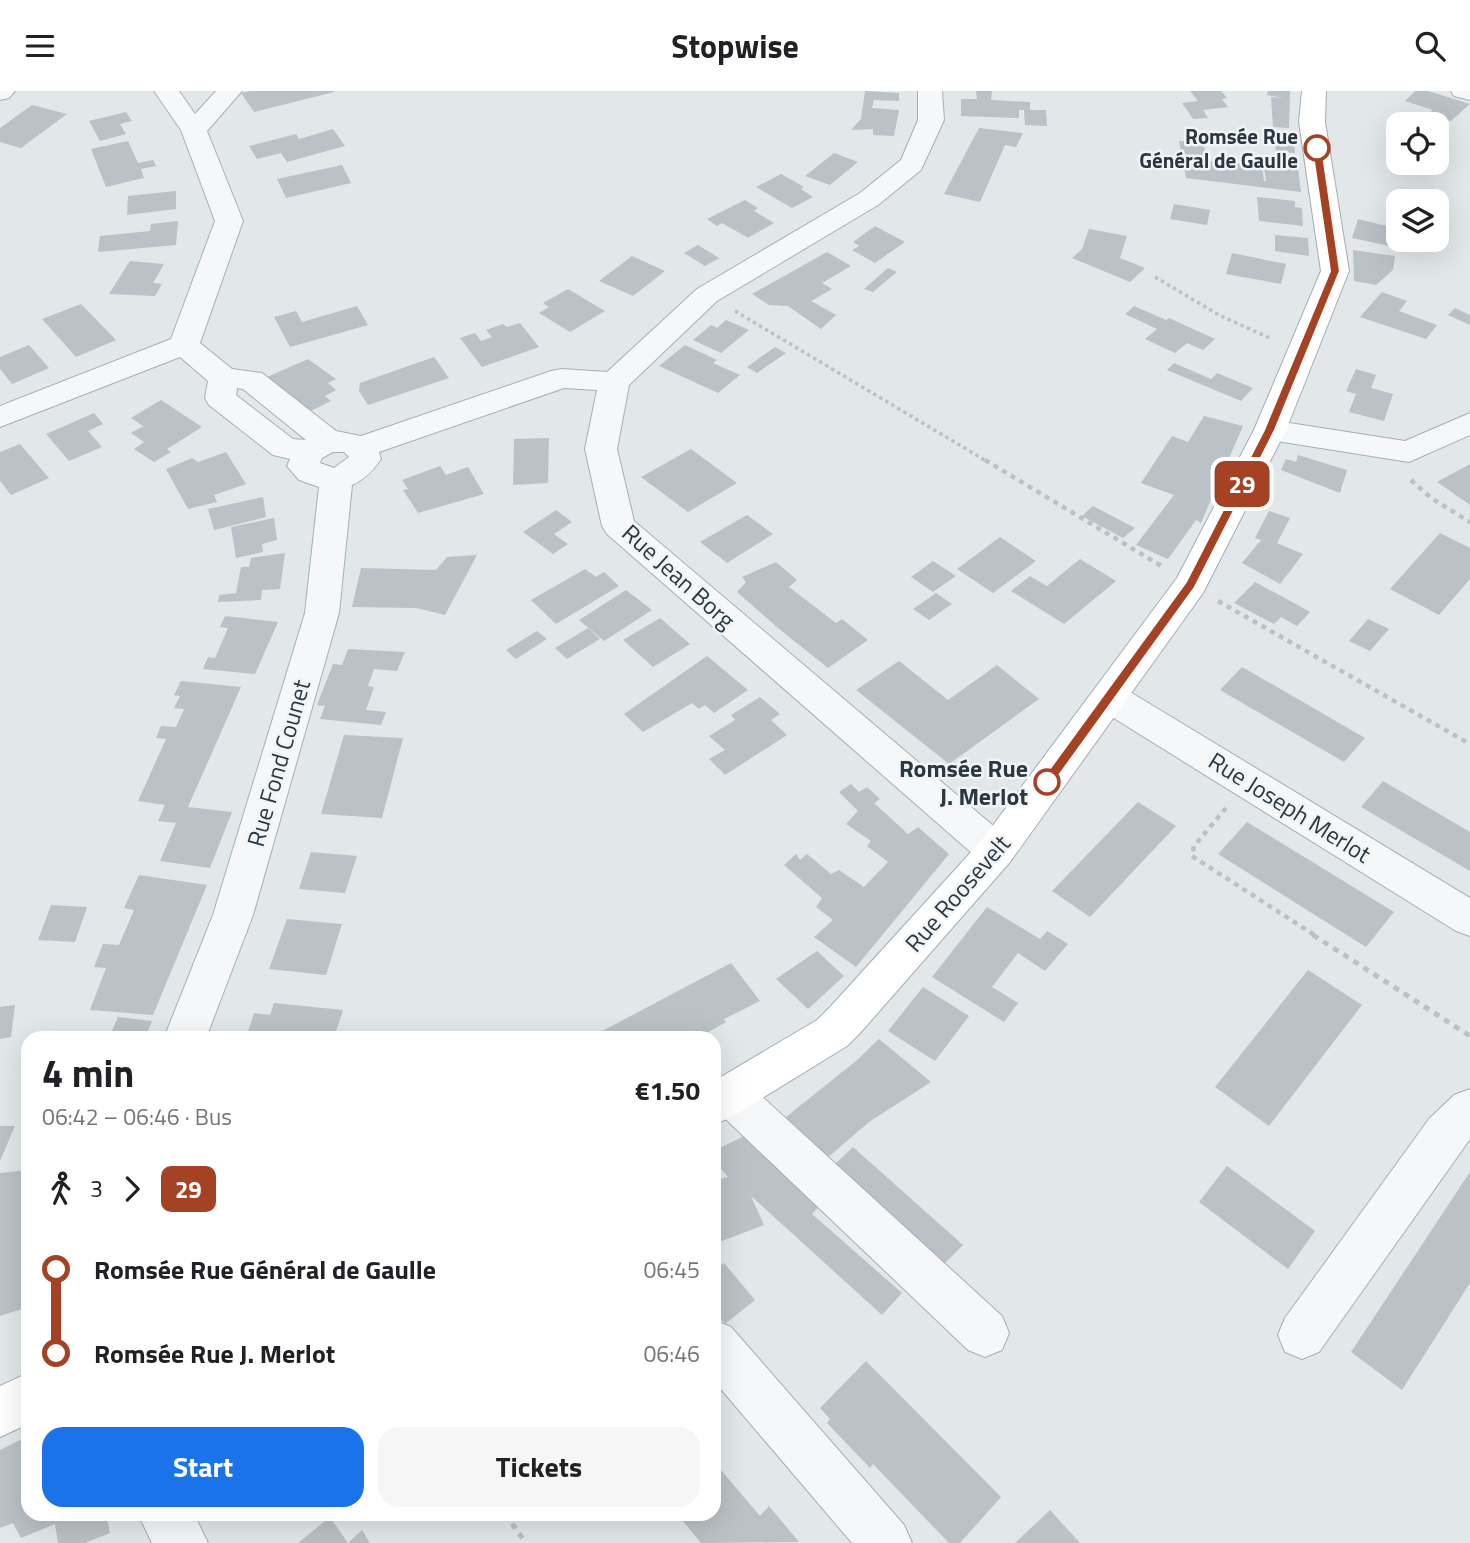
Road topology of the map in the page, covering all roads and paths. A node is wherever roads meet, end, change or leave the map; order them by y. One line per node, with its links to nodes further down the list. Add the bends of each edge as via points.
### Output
1 (166, 91): 7 (street)
2 (230, 91): 7 (street)
3 (930, 91): 9 (street, via 931,120 912,163 869,199)
4 (1314, 91): 11 (main road, Rue Roosevelt, via 1312,122 1335,271)
5 (1463, 91): 6 (street)
6 (1470, 93)
7 (194, 130): 10 (street, via 229,221)
8 (1155, 277): 11 (path, via 1219,315)
9 (707, 295): 12 (street); 21 (path)
10 (184, 345): 13 (street); 16 (street, via 224,378 220,398 284,448)
11 (1302, 352): 15 (main road, Rue Roosevelt)
12 (614, 382): 17 (street, via 562,378); 25 (street, Rue Jean Borg, via 601,449 619,526)
13 (0, 417)
14 (1470, 423): 18 (street, via 1409,451)
15 (1270, 430): 18 (street); 21 (main road, Rue Roosevelt)
16 (318, 446): 17 (street, via 347,440); 19 (street, via 303,466 314,477)
17 (361, 447): 19 (street, via 365,460 355,472)
18 (1387, 448): 20 (path, via 1401,471 1431,498)
19 (336, 479): 27 (street, Rue Fond Counet, via 322,613 233,915)
20 (1470, 522)
21 (1191, 584): 22 (main road, Rue Roosevelt); 23 (path)
22 (1109, 697): 24 (street, Rue Joseph Merlot); 25 (main road, Rue Roosevelt)
23 (1470, 744)
24 (1249, 781): 26 (street, Rue Joseph Merlot); 28 (path, via 1194,846 1192,856)
25 (996, 851): 29 (main road, Rue Roosevelt, via 832,1034)
26 (1470, 919)
27 (188, 1031)
28 (1470, 1036)
29 (722, 1100): 31 (street)
30 (1470, 1109): 32 (street, via 1445,1134)
31 (985, 1333)
32 (1302, 1335)
33 (721, 1352): 40 (street)
34 (21, 1402): 35 (main road)
35 (0, 1412)
36 (168, 1521): 38 (street)
37 (510, 1521): 39 (path)
38 (182, 1543)
39 (526, 1543)
40 (886, 1543)

